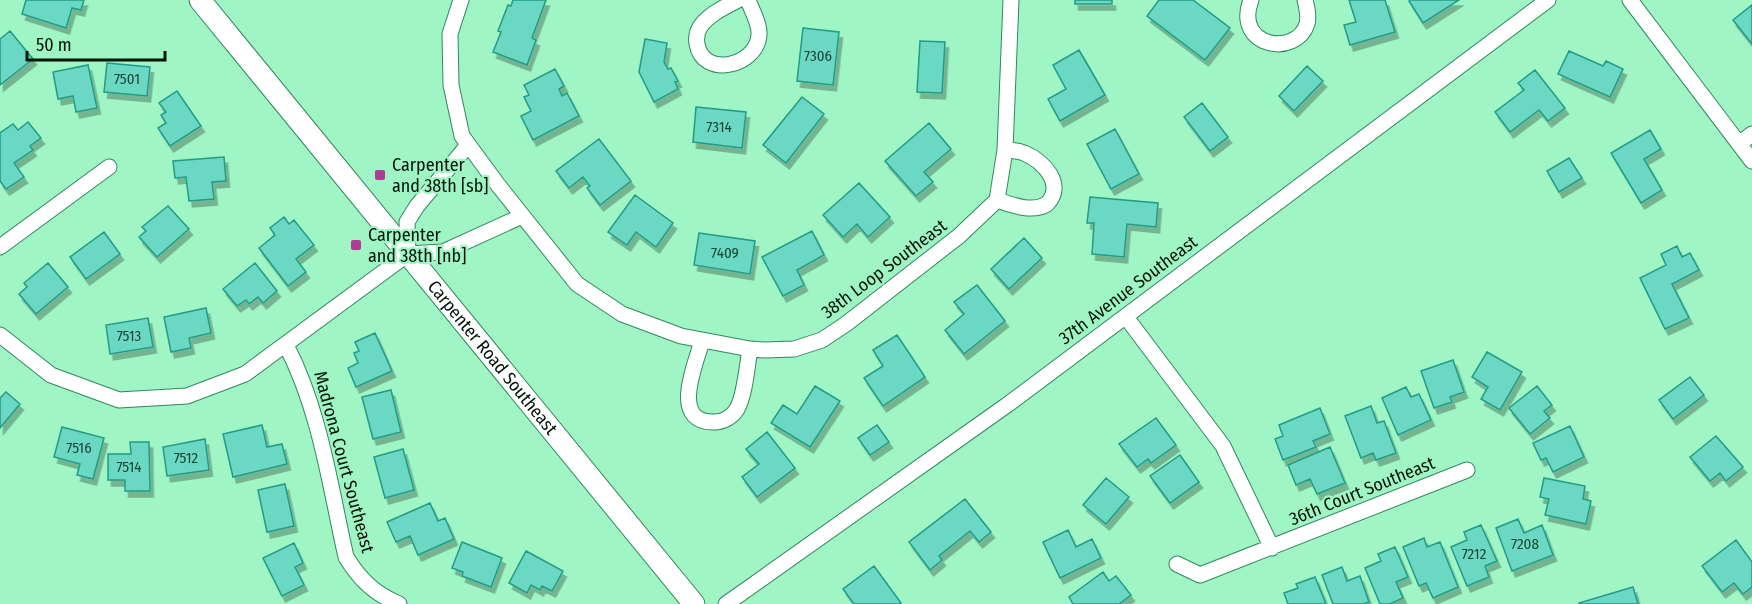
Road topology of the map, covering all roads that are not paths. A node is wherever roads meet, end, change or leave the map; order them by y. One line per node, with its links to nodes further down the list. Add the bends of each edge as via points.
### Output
1 (200, 0): 19 (street, Carpenter Road Southeast)
2 (461, 0): 12 (street, 38th Loop Southeast, via 450,34 451,85 462,136)
3 (738, 0): 4 (street, via 715,13 697,34 702,56 716,65 738,63 757,44 759,29)
4 (748, 0)
5 (1011, 0): 13 (street)
6 (1251, 0): 7 (street, via 1249,27 1259,39 1274,44 1303,32 1308,18)
7 (1305, 0)
8 (1548, 0): 20 (street, 37th Avenue Southeast)
9 (1630, 0): 11 (street)
10 (1752, 134): 11 (street)
11 (1738, 144): 14 (street)
12 (468, 145): 17 (street, 38th Loop Southeast); 19 (street, via 407,222)
13 (1005, 150): 16 (street); 16 (street, via 1036,159 1052,177 1054,193 1047,204 1035,208)
14 (1752, 161)
15 (109, 167): 18 (street)
16 (997, 200): 24 (street, 38th Loop Southeast, via 959,236 822,340 794,349)
17 (522, 216): 19 (street, via 442,252); 22 (street, 38th Loop Southeast, via 577,284 622,314)
18 (0, 247)
19 (408, 254): 23 (street); 29 (street, Carpenter Road Southeast)
20 (1126, 316): 26 (street, via 1223,446); 30 (street, 37th Avenue Southeast)
21 (0, 335): 23 (street, via 51,375 119,400 187,396 245,374)
22 (702, 341): 24 (street, 38th Loop Southeast); 24 (street, via 687,400 699,419 710,422 721,422 738,407)
23 (286, 345): 28 (street, Madrona Court Southeast, via 310,399 346,557 370,589)
24 (750, 349)
25 (1467, 470): 26 (street, 36th Court Southeast)
26 (1272, 548): 27 (street, 36th Court Southeast, via 1200,575)
27 (1177, 564)
28 (399, 604)
29 (694, 604)
30 (726, 604)

